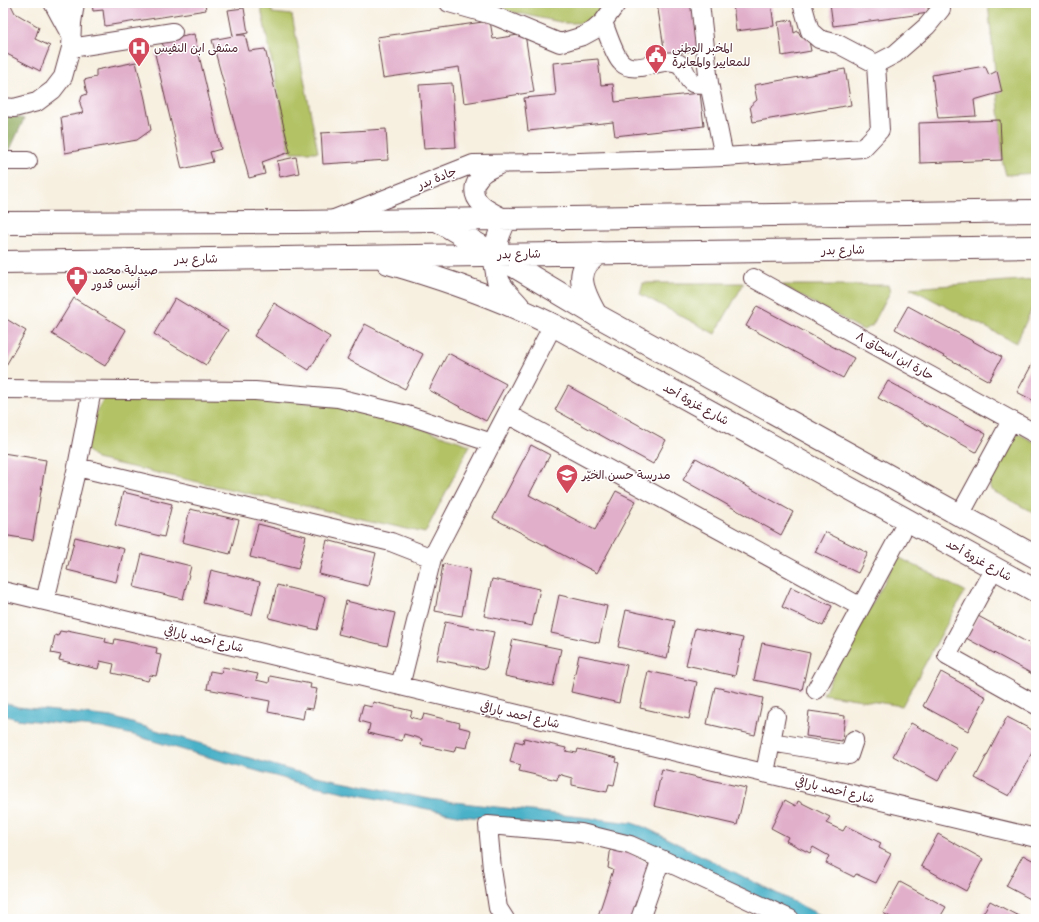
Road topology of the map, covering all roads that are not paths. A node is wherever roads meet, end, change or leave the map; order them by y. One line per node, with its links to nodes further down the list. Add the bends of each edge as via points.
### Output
1 (53, 3): 10 (street)
2 (75, 3): 10 (street)
3 (449, 3): 8 (street, via 495,16 560,43 583,36)
4 (617, 3): 8 (street)
5 (700, 3): 12 (street)
6 (802, 3): 11 (street, via 810,31 819,39 838,44)
7 (940, 3): 11 (street, via 941,9 927,26 895,54)
8 (603, 22): 12 (street, via 617,57 624,65 634,68 673,61 681,65 692,83)
9 (173, 32): 10 (street)
10 (72, 43): 13 (street, via 63,77 53,90 37,102 14,108)
11 (876, 64): 14 (street, جادة بدر, via 880,130 863,148)
12 (709, 83): 14 (street)
13 (3, 107)
14 (724, 157): 17 (street, جادة بدر)
15 (3, 161): 16 (street)
16 (28, 161)
17 (502, 164): 19 (street, via 484,173 476,183 474,192 477,201 486,209); 21 (street, جادة بدر, via 474,164)
18 (1036, 211): 19 (main road)
19 (506, 219): 20 (main road); 25 (main road, via 498,236)
20 (437, 220): 21 (main road); 25 (main road)
21 (329, 221): 22 (main road)
22 (3, 223)
23 (1036, 247): 24 (main road, شارع بدر)
24 (600, 253): 25 (main road, شارع بدر); 30 (main road, via 590,259 581,279 583,290)
25 (494, 255): 26 (main road, شارع بدر); 29 (main road, via 499,284); 30 (main road)
26 (339, 257): 27 (main road, شارع بدر); 29 (main road, شارع غزوة أحد, via 388,263 461,286)
27 (3, 262)
28 (753, 278): 35 (street, حارة ابن اسحاق ٨)
29 (521, 309): 31 (main road, شارع غزوة أحد)
30 (596, 315): 39 (main road)
31 (553, 325): 34 (street); 40 (main road, شارع غزوة أحد)
32 (3, 389): 33 (street)
33 (92, 390): 37 (street, via 255,391 338,398 407,415); 38 (street)
34 (507, 414): 37 (street); 47 (street)
35 (1011, 421): 36 (street, حارة ابن اسحاق ٨); 39 (street)
36 (1036, 434)
37 (492, 443): 41 (street)
38 (77, 467): 41 (street, via 391,542); 46 (street)
39 (960, 516): 42 (main road)
40 (908, 520): 43 (main road, شارع غزوة أحد); 47 (street)
41 (432, 558): 48 (street)
42 (1036, 558)
43 (994, 568): 45 (main road, شارع غزوة أحد); 50 (street, via 948,655)
44 (3, 591): 46 (street, شارع أحمد بارافي)
45 (1036, 591)
46 (45, 601): 48 (street, شارع أحمد بارافي)
47 (861, 607): 49 (street)
48 (400, 686): 54 (street, شارع أحمد بارافي)
49 (816, 690)
50 (1036, 705)
51 (776, 716): 53 (street)
52 (854, 740): 53 (street, via 849,754)
53 (771, 742): 54 (street)
54 (765, 773): 55 (street, شارع أحمد بارافي)
55 (1036, 838)
56 (661, 860): 57 (street, via 630,845 582,833 488,825 498,908); 58 (street); 59 (street)
57 (505, 919)
58 (640, 919)
59 (790, 919)

